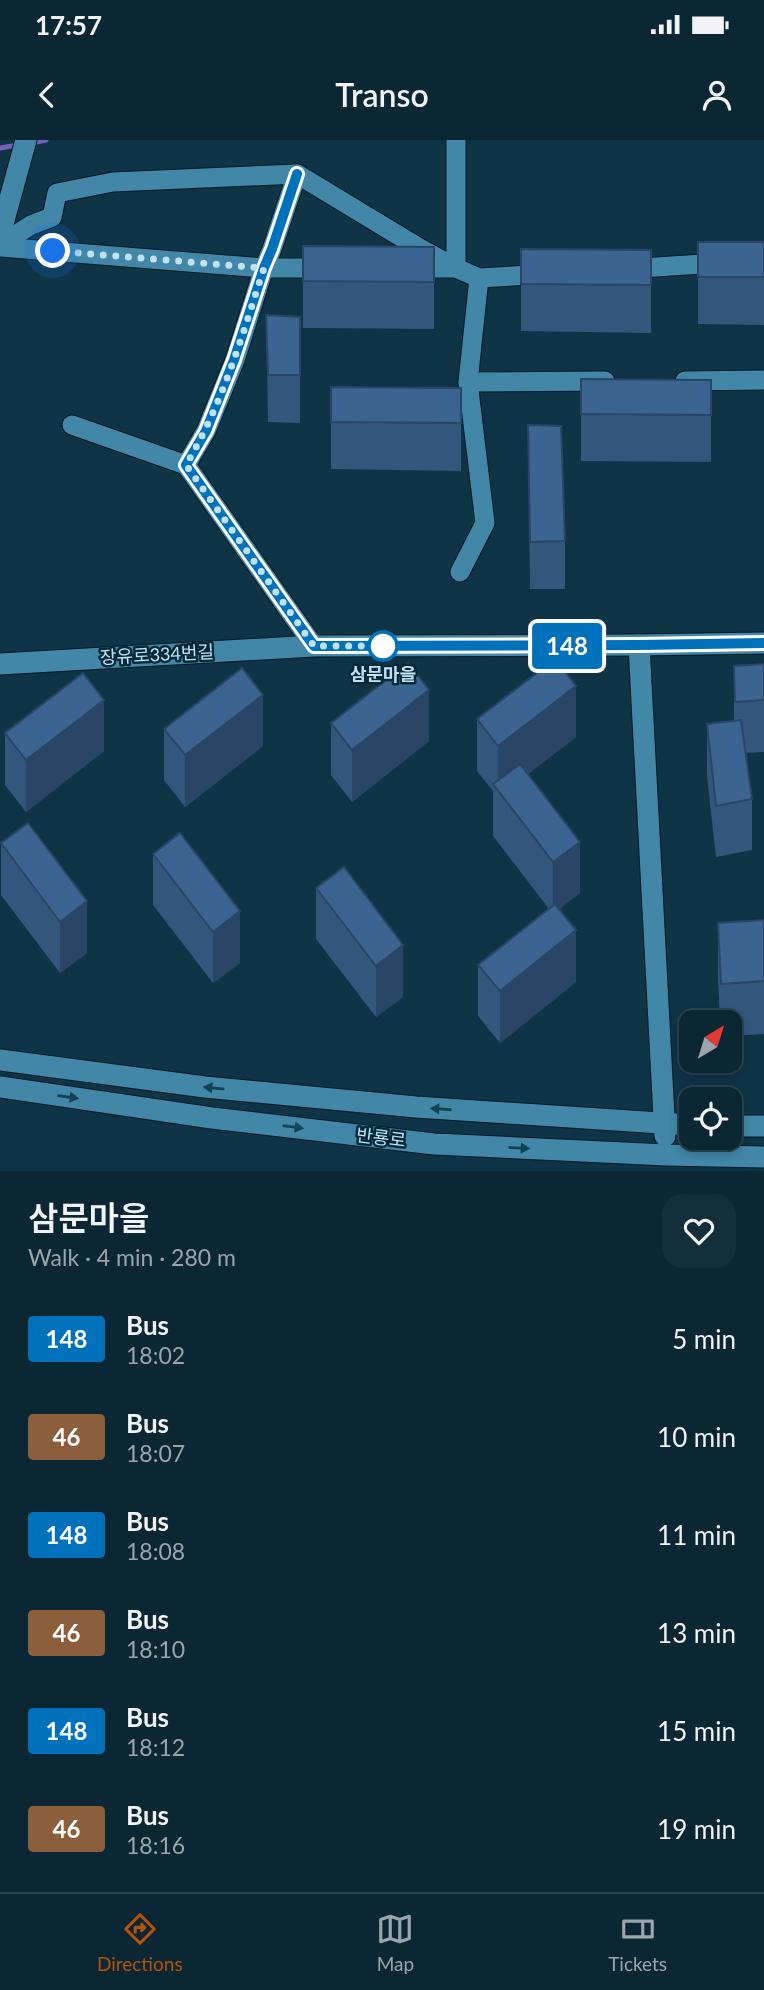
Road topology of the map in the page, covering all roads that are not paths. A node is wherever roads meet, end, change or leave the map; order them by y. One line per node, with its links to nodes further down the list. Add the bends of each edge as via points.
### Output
1 (26, 140): 4 (street)
2 (456, 140): 9 (street)
3 (297, 174): 4 (street, via 113,182 57,193 52,217); 6 (street); 9 (street)
4 (1, 238): 6 (street)
5 (764, 260): 10 (street)
6 (264, 268): 7 (street); 18 (street, via 206,431)
7 (346, 268)
8 (387, 268): 9 (street)
9 (456, 268): 12 (street)
10 (601, 270)
11 (561, 273): 12 (street)
12 (479, 278): 16 (street)
13 (764, 380): 15 (street)
14 (629, 381): 16 (street)
15 (670, 381)
16 (468, 382): 19 (street, via 485,523)
17 (72, 425): 18 (street)
18 (186, 465): 22 (street)
19 (460, 572)
20 (764, 643): 21 (street, 장유로334번길)
21 (639, 645): 22 (street, 장유로334번길); 26 (street)
22 (314, 646): 23 (street, 장유로334번길)
23 (0, 664)
24 (0, 1060): 26 (street, 반룡로, one-way to 24, via 205,1087)
25 (0, 1087): 30 (street, 반룡로, one-way to 30, via 434,1144)
26 (664, 1124): 27 (street, 반룡로); 30 (street)
27 (679, 1125)
28 (742, 1126): 29 (street)
29 (764, 1126)
30 (666, 1155): 31 (street, 반룡로)
31 (764, 1157)

